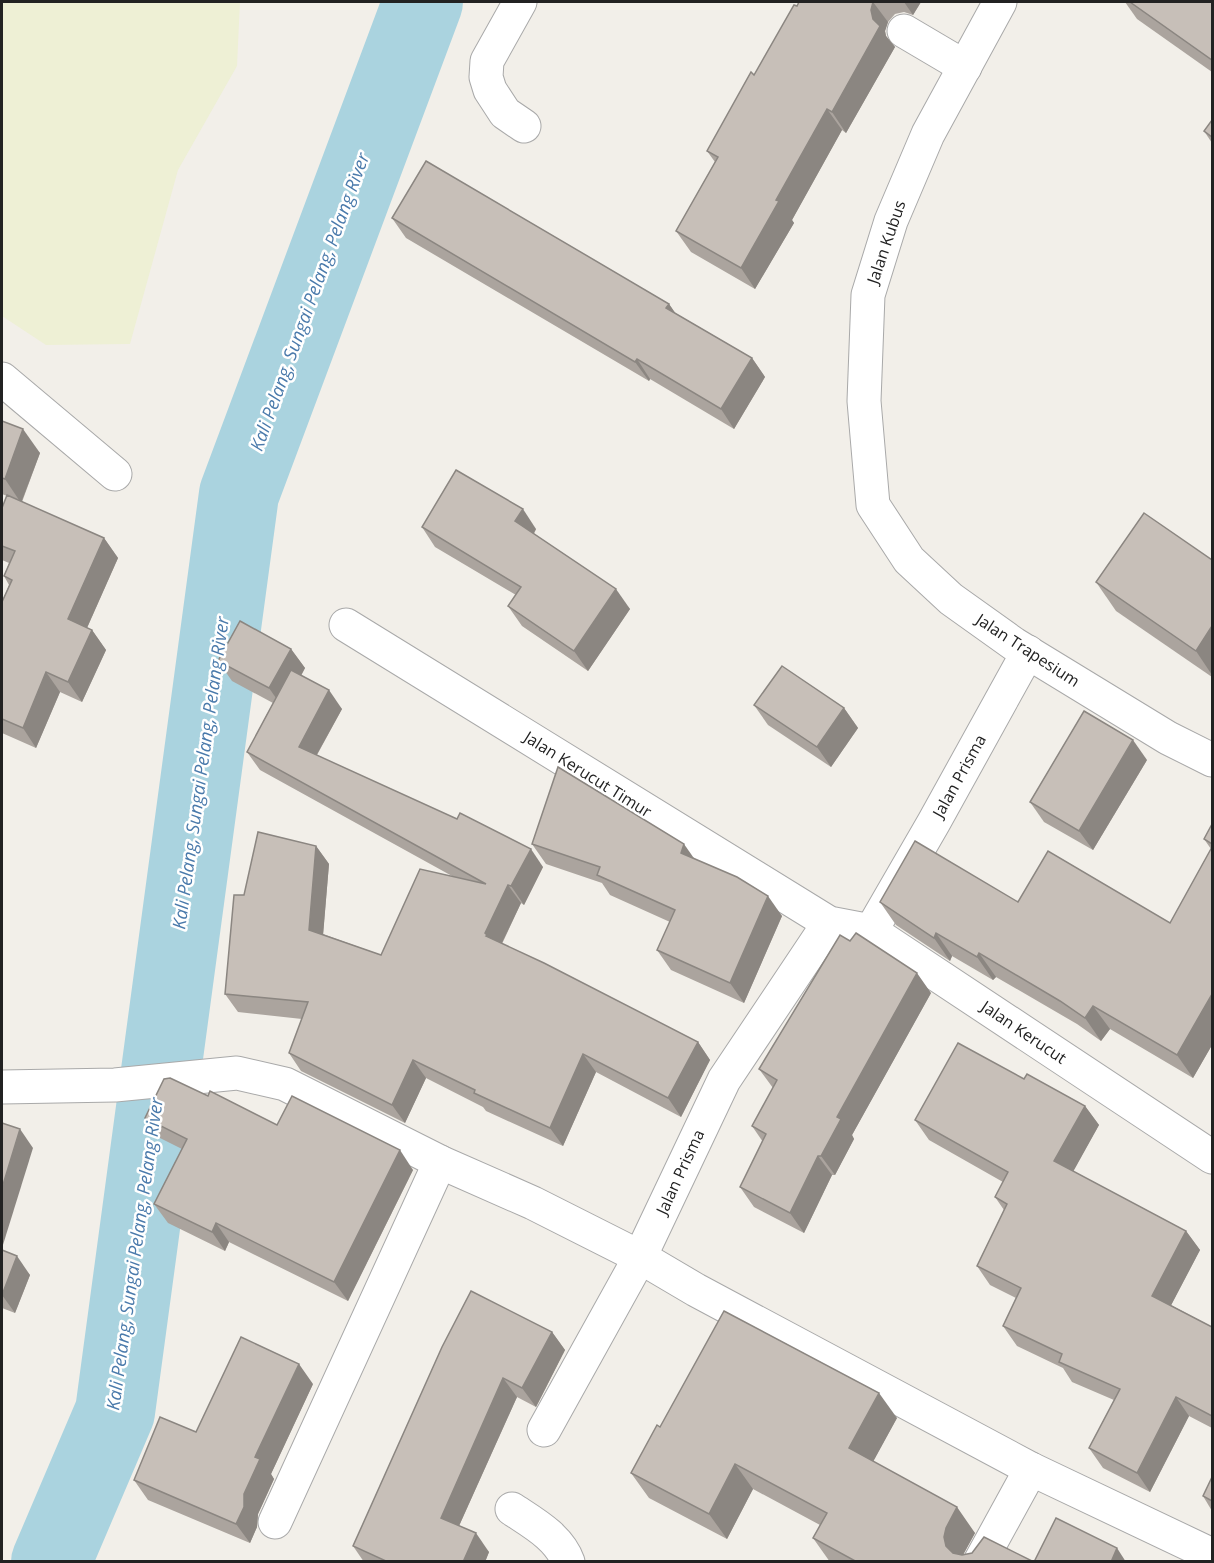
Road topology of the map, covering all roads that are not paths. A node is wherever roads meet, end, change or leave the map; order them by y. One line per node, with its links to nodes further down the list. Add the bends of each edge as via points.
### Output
1 (519, 2): 5 (street, via 487,61 486,77 505,113)
2 (1000, 2): 4 (street, Jalan Kubus)
3 (904, 31): 4 (street)
4 (965, 67): 8 (street, Jalan Kubus, via 928,134 891,221 868,295 864,401)
5 (524, 126)
6 (2, 379): 7 (street)
7 (115, 474)
8 (873, 505): 10 (street, Jalan Trapesium, via 909,560 951,599)
9 (346, 625): 12 (street, Jalan Kerucut Timur)
10 (1028, 651): 11 (street, Jalan Trapesium, via 1168,738); 13 (street, Jalan Prisma)
11 (1212, 760)
12 (829, 923): 13 (street, Jalan Kerucut); 17 (street, Jalan Prisma, via 724,1080)
13 (871, 931): 15 (street, Jalan Kerucut)
14 (2, 1087): 16 (street, via 115,1085 237,1073 285,1084)
15 (1212, 1157)
16 (440, 1162): 17 (street); 21 (street)
17 (640, 1257): 18 (street, Jalan Prisma); 19 (street)
18 (544, 1430)
19 (1031, 1469): 22 (street); 24 (street)
20 (512, 1509): 23 (street, via 545,1531)
21 (275, 1522)
22 (1212, 1555)
23 (568, 1562)
24 (980, 1562)

